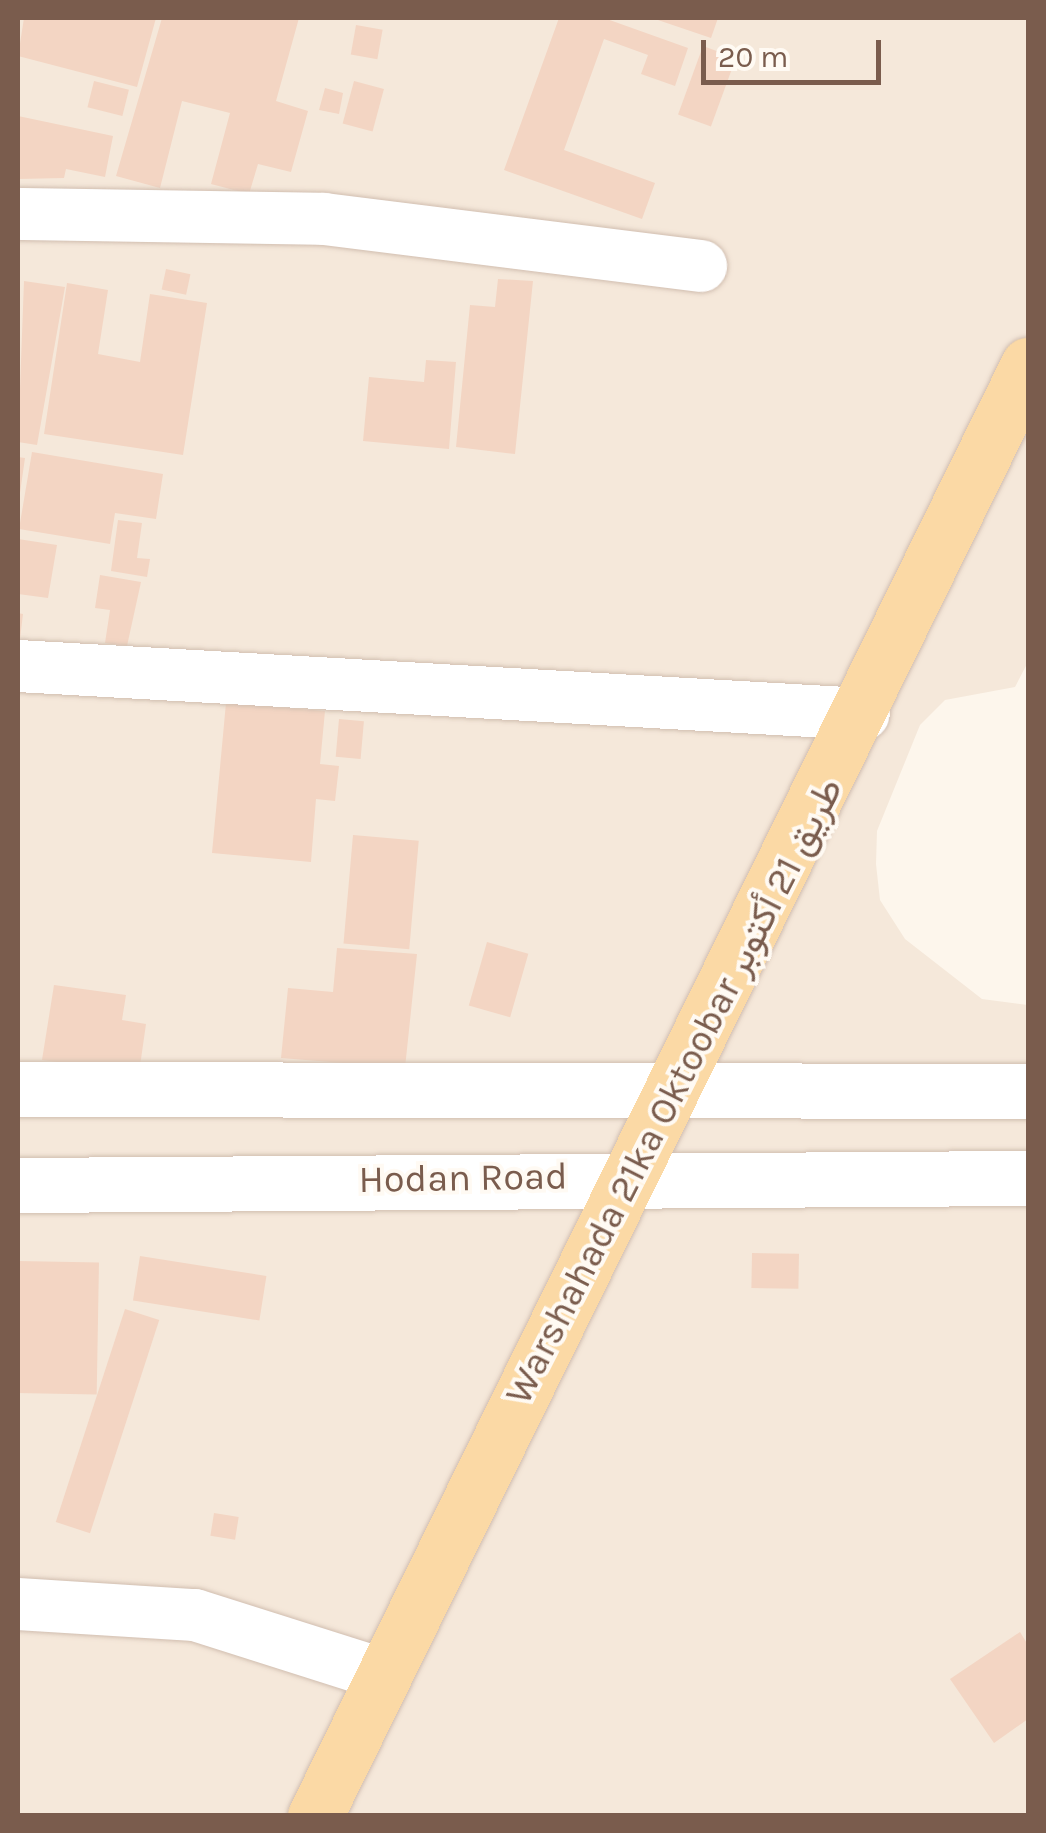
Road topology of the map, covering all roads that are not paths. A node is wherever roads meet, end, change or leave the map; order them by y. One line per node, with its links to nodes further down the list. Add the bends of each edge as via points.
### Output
1 (18, 214): 2 (street, via 324,220)
2 (701, 266)
3 (1028, 366): 5 (main road, Warshahada 21ka Oktoobar طريق 21 أكتوبر)
4 (18, 666): 5 (street)
5 (864, 714): 8 (main road, Warshahada 21ka Oktoobar طريق 21 أكتوبر)
6 (18, 1089): 8 (main road)
7 (1028, 1091): 8 (main road)
8 (668, 1094): 9 (main road, Warshahada 21ka Oktoobar طريق 21 أكتوبر)
9 (628, 1176): 10 (main road, Hodan Road); 11 (main road, Hodan Road); 13 (main road, Warshahada 21ka Oktoobar طريق 21 أكتوبر)
10 (1028, 1178)
11 (18, 1185)
12 (18, 1604): 13 (street, via 195,1615)
13 (384, 1675): 14 (main road, Warshahada 21ka Oktoobar طريق 21 أكتوبر)
14 (316, 1816)

